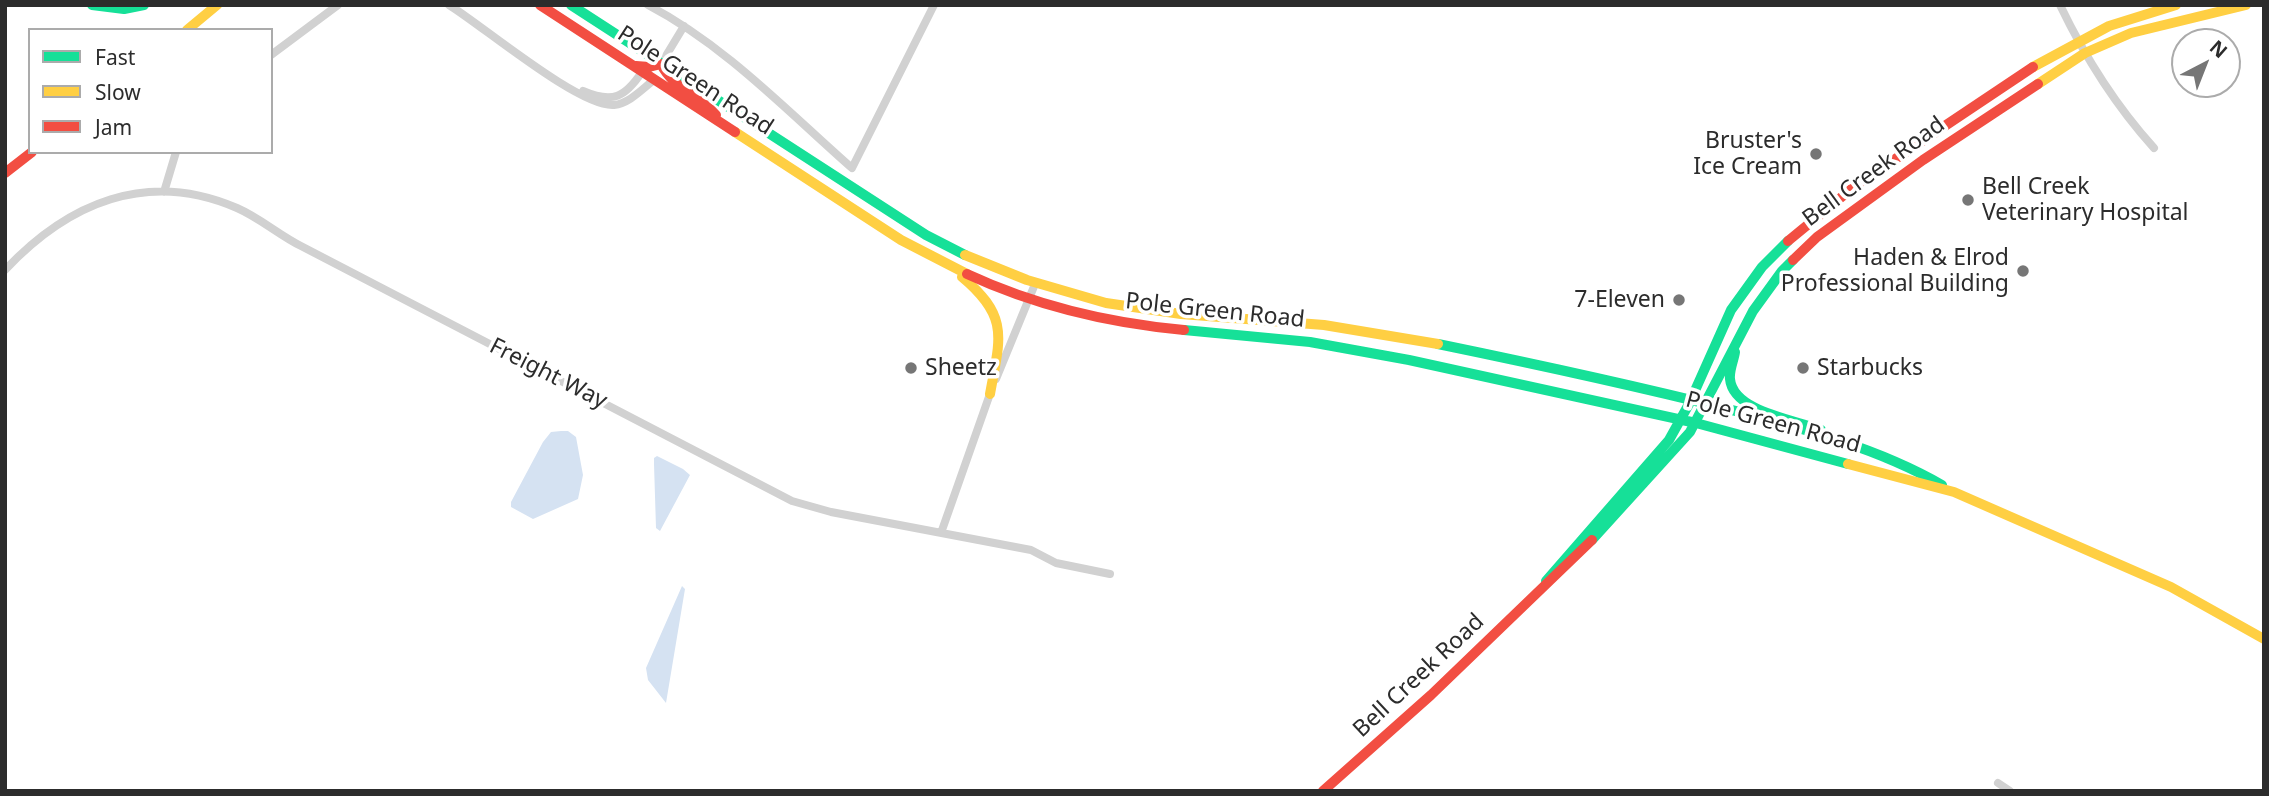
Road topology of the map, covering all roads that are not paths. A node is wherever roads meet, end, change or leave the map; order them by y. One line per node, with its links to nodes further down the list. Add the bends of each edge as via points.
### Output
1 (92, 5): 2 (main road, via 124,9)
2 (144, 5)
3 (217, 5): 14 (main road)
4 (338, 5): 18 (street)
5 (449, 5): 15 (street)
6 (540, 5): 20 (main road, Pole Green Road)
7 (571, 5): 19 (main road, Pole Green Road)
8 (648, 5): 13 (street)
9 (934, 5): 13 (street, via 852,168 726,55)
10 (2060, 5): 16 (street)
11 (2176, 5): 16 (main road, Bell Creek Road)
12 (2246, 5): 17 (main road, Bell Creek Road, via 2130,33)
13 (684, 26): 19 (street)
14 (189, 28)
15 (492, 33): 20 (street, via 598,97 622,95 632,86); 21 (street, via 562,85 598,103 620,103)
16 (2077, 40): 17 (street); 34 (main road, Bell Creek Road, via 1806,222 1735,303)
17 (2085, 53): 23 (street); 32 (main road, Bell Creek Road, via 1933,153 1817,237 1772,284)
18 (273, 54)
19 (661, 64): 20 (main road); 22 (main road, via 665,76 704,103); 30 (main road, Pole Green Road, via 926,235)
20 (638, 69): 21 (main road, Pole Green Road)
21 (654, 80): 22 (main road, Pole Green Road)
22 (722, 124): 28 (main road, Pole Green Road, via 889,233)
23 (2154, 148)
24 (29, 154): 26 (main road)
25 (175, 154): 27 (street)
26 (5, 173)
27 (164, 192): 29 (street, Freight Way, via 103,201 79,211 40,236); 40 (street, Freight Way, via 213,199 240,209 294,243 792,501)
28 (945, 264): 31 (main road, Pole Green Road); 33 (main road, via 982,293 996,314 999,340)
29 (5, 270)
30 (1035, 284): 31 (street); 34 (main road, Pole Green Road, via 1133,308 1312,324 1388,336)
31 (1028, 300): 33 (street); 36 (main road, Pole Green Road, via 1129,325 1355,349)
32 (1739, 336): 35 (main road, Bell Creek Road); 38 (main road, via 1730,380 1739,400)
33 (990, 394): 40 (street)
34 (1689, 400): 35 (main road, Pole Green Road); 36 (main road, Bell Creek Road)
35 (1707, 403): 37 (main road, Bell Creek Road); 38 (main road, Pole Green Road)
36 (1681, 420): 37 (main road, Pole Green Road); 42 (main road, Bell Creek Road)
37 (1696, 423): 39 (main road, Pole Green Road); 42 (main road, Bell Creek Road, via 1603,529)
38 (1852, 444): 39 (main road, Pole Green Road)
39 (1954, 492): 43 (main road, Pole Green Road, via 2171,587)
40 (941, 533): 41 (street, Freight Way, via 1031,550 1056,563)
41 (1110, 574)
42 (1541, 588): 45 (main road, Bell Creek Road)
43 (2264, 639)
44 (1998, 783): 46 (street)
45 (1323, 791)
46 (2010, 791)

